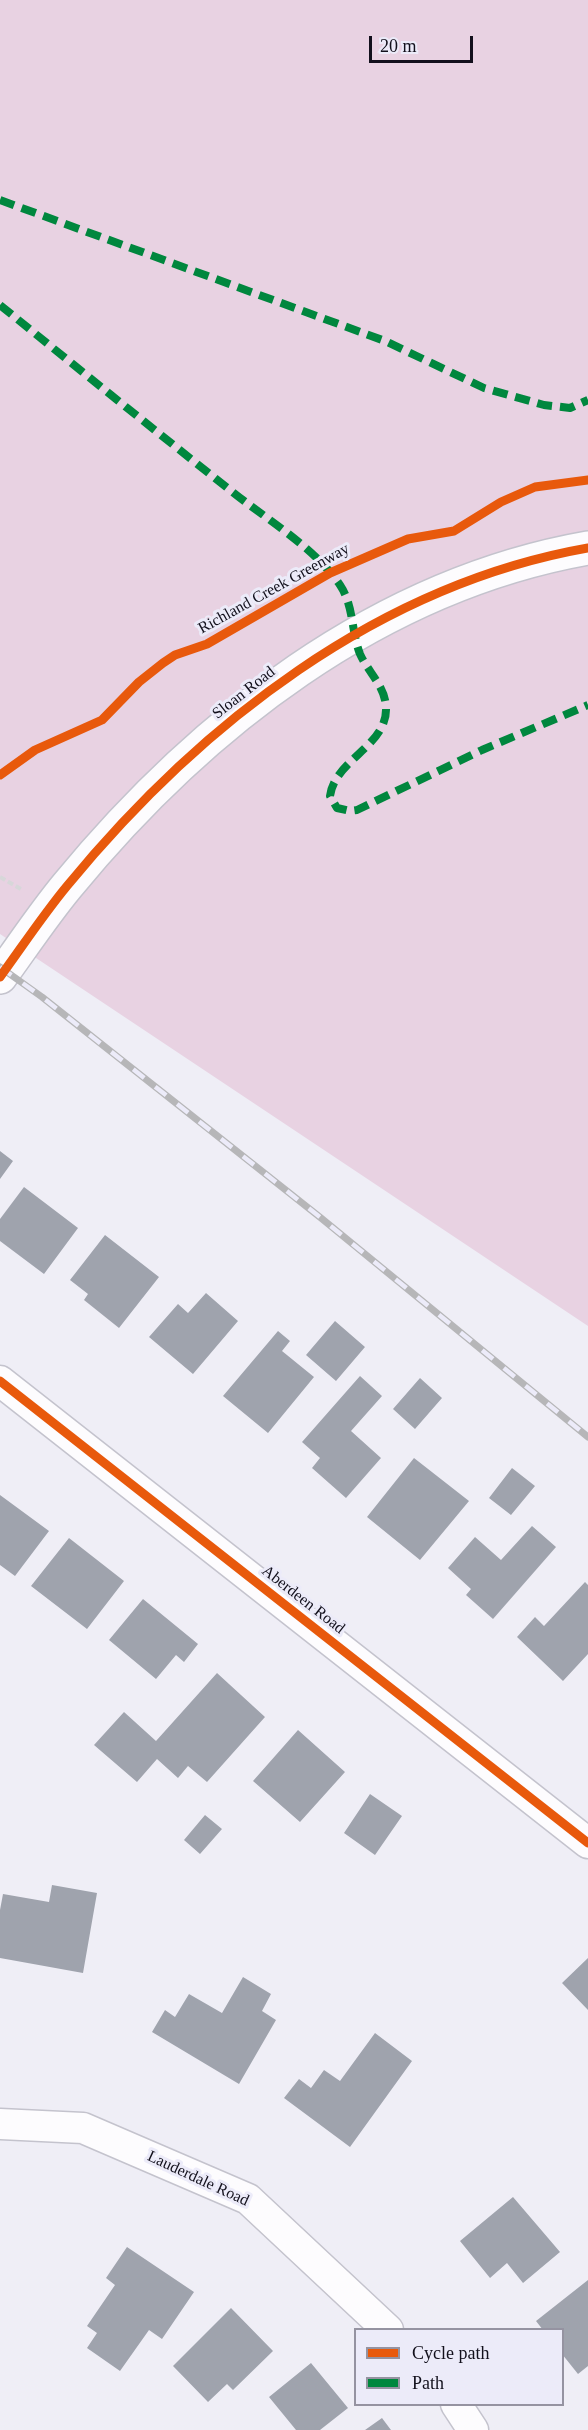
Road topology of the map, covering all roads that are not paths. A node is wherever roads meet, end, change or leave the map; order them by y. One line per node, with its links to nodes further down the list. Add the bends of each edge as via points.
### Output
1 (588, 548): 2 (street, Sloan Road, via 505,568 443,591 349,638 280,683 206,742 122,825 50,907)
2 (0, 977)
3 (0, 1381): 4 (street, Aberdeen Road)
4 (588, 1843)
5 (0, 2124): 6 (street, Lauderdale Road, via 83,2128 248,2199)
6 (386, 2328)
7 (457, 2406): 8 (street)
8 (473, 2430)

